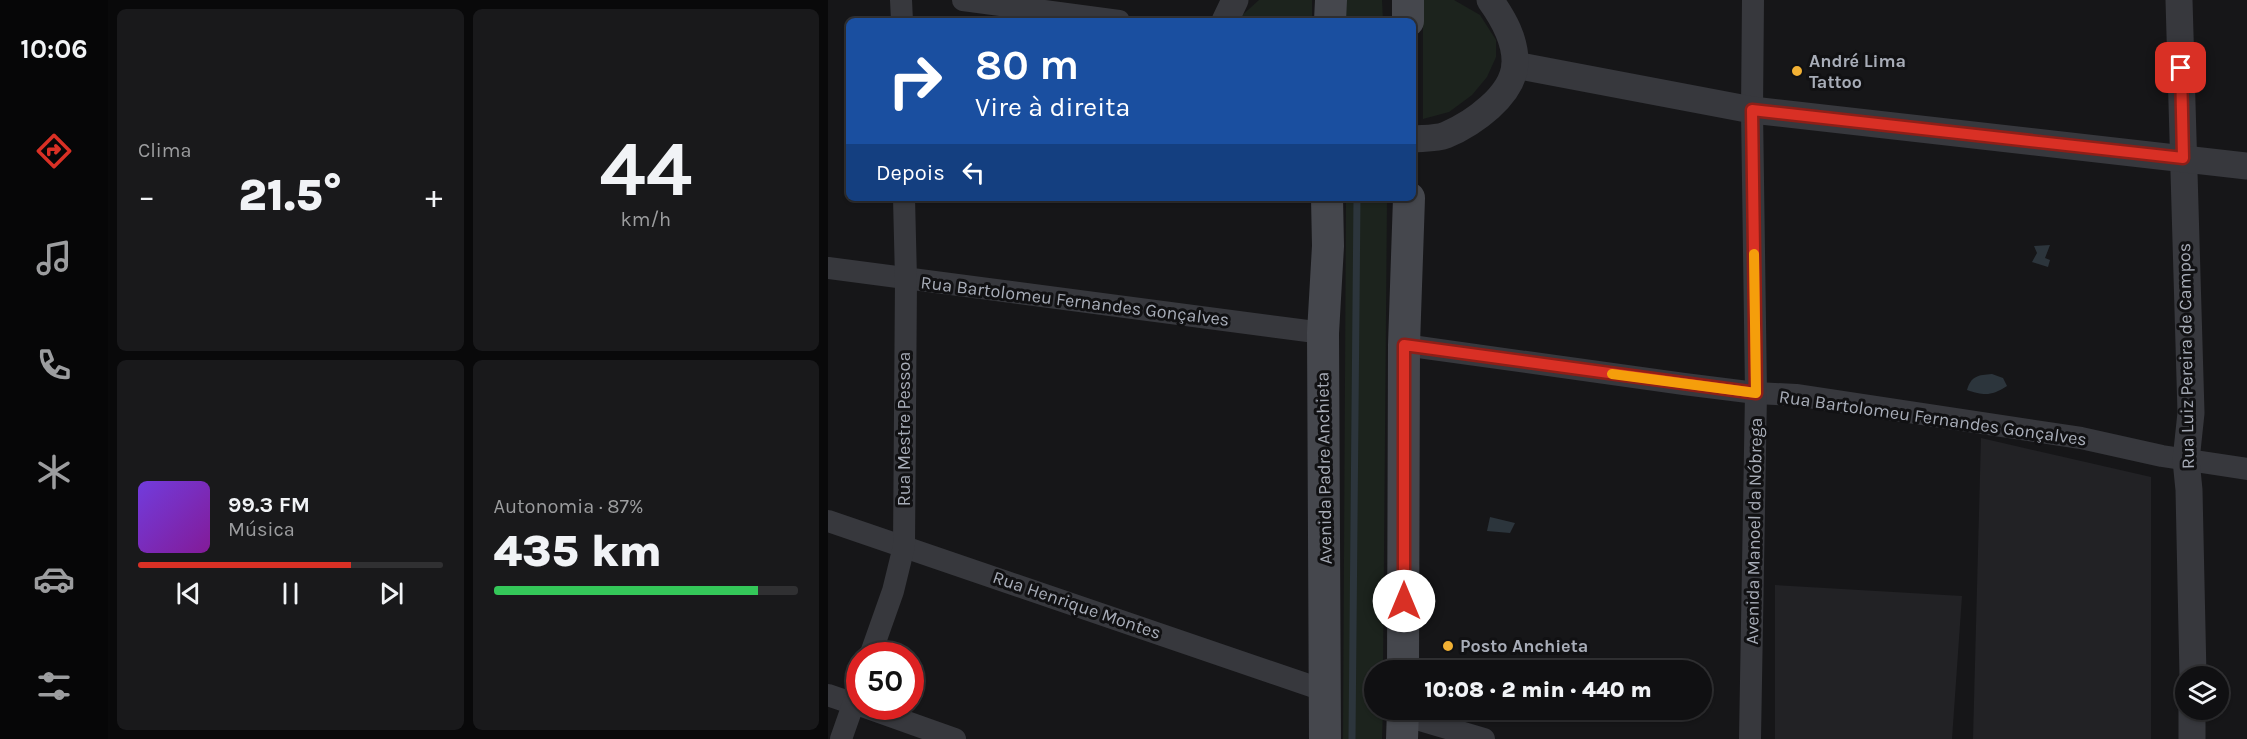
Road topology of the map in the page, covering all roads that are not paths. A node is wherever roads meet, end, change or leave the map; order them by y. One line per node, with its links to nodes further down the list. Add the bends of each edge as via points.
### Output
1 (902, 0): 9 (street)
2 (963, 0): 10 (street)
3 (1235, 0): 11 (street)
4 (1331, 0): 12 (main road)
5 (1408, 0): 13 (main road)
6 (1490, 0): 14 (street, via 1512,40)
7 (1753, 0): 15 (street, Avenida Manoel da Nóbrega)
8 (2179, 0): 17 (street, Rua Luiz Pereira de Campos)
9 (902, 18)
10 (1097, 18)
11 (1226, 18)
12 (1330, 18)
13 (1408, 18)
14 (1515, 65): 15 (street); 16 (street, via 1507,88 1482,115 1444,136)
15 (1752, 110): 17 (street); 26 (street, Avenida Manoel da Nóbrega)
16 (1416, 139)
17 (2183, 158): 18 (street); 27 (street, Rua Luiz Pereira de Campos, via 2191,413)
18 (2247, 166)
19 (904, 201): 23 (street, Rua Mestre Pessoa)
20 (1328, 201): 24 (main road, Avenida Padre Anchieta)
21 (1409, 201): 25 (main road)
22 (828, 268): 23 (street, Rua Bartolomeu Fernandes Gonçalves)
23 (906, 279): 24 (street, Rua Bartolomeu Fernandes Gonçalves); 30 (street, Rua Mestre Pessoa)
24 (1323, 333): 34 (main road, Avenida Padre Anchieta)
25 (1404, 345): 26 (street, Rua Bartolomeu Fernandes Gonçalves); 32 (main road)
26 (1756, 393): 27 (street, Rua Bartolomeu Fernandes Gonçalves, via 1796,395 2070,436); 45 (street, Avenida Manoel da Nóbrega)
27 (2186, 460): 28 (street, Rua Bartolomeu Fernandes Gonçalves); 33 (street, Rua Luiz Pereira de Campos)
28 (2247, 469)
29 (828, 521): 30 (street, Rua Henrique Montes)
30 (904, 546): 31 (street, Rua Mestre Pessoa); 34 (street, Rua Henrique Montes)
31 (875, 642)
32 (1403, 660)
33 (2193, 666)
34 (1326, 691): 43 (main road, Avenida Padre Anchieta)
35 (828, 695): 36 (street)
36 (846, 698)
37 (849, 720): 41 (street)
38 (908, 720): 42 (street)
39 (2192, 720): 46 (street)
40 (1402, 721): 44 (street)
41 (840, 739)
42 (955, 739)
43 (1325, 739)
44 (1484, 739)
45 (1750, 739)
46 (2192, 739)

